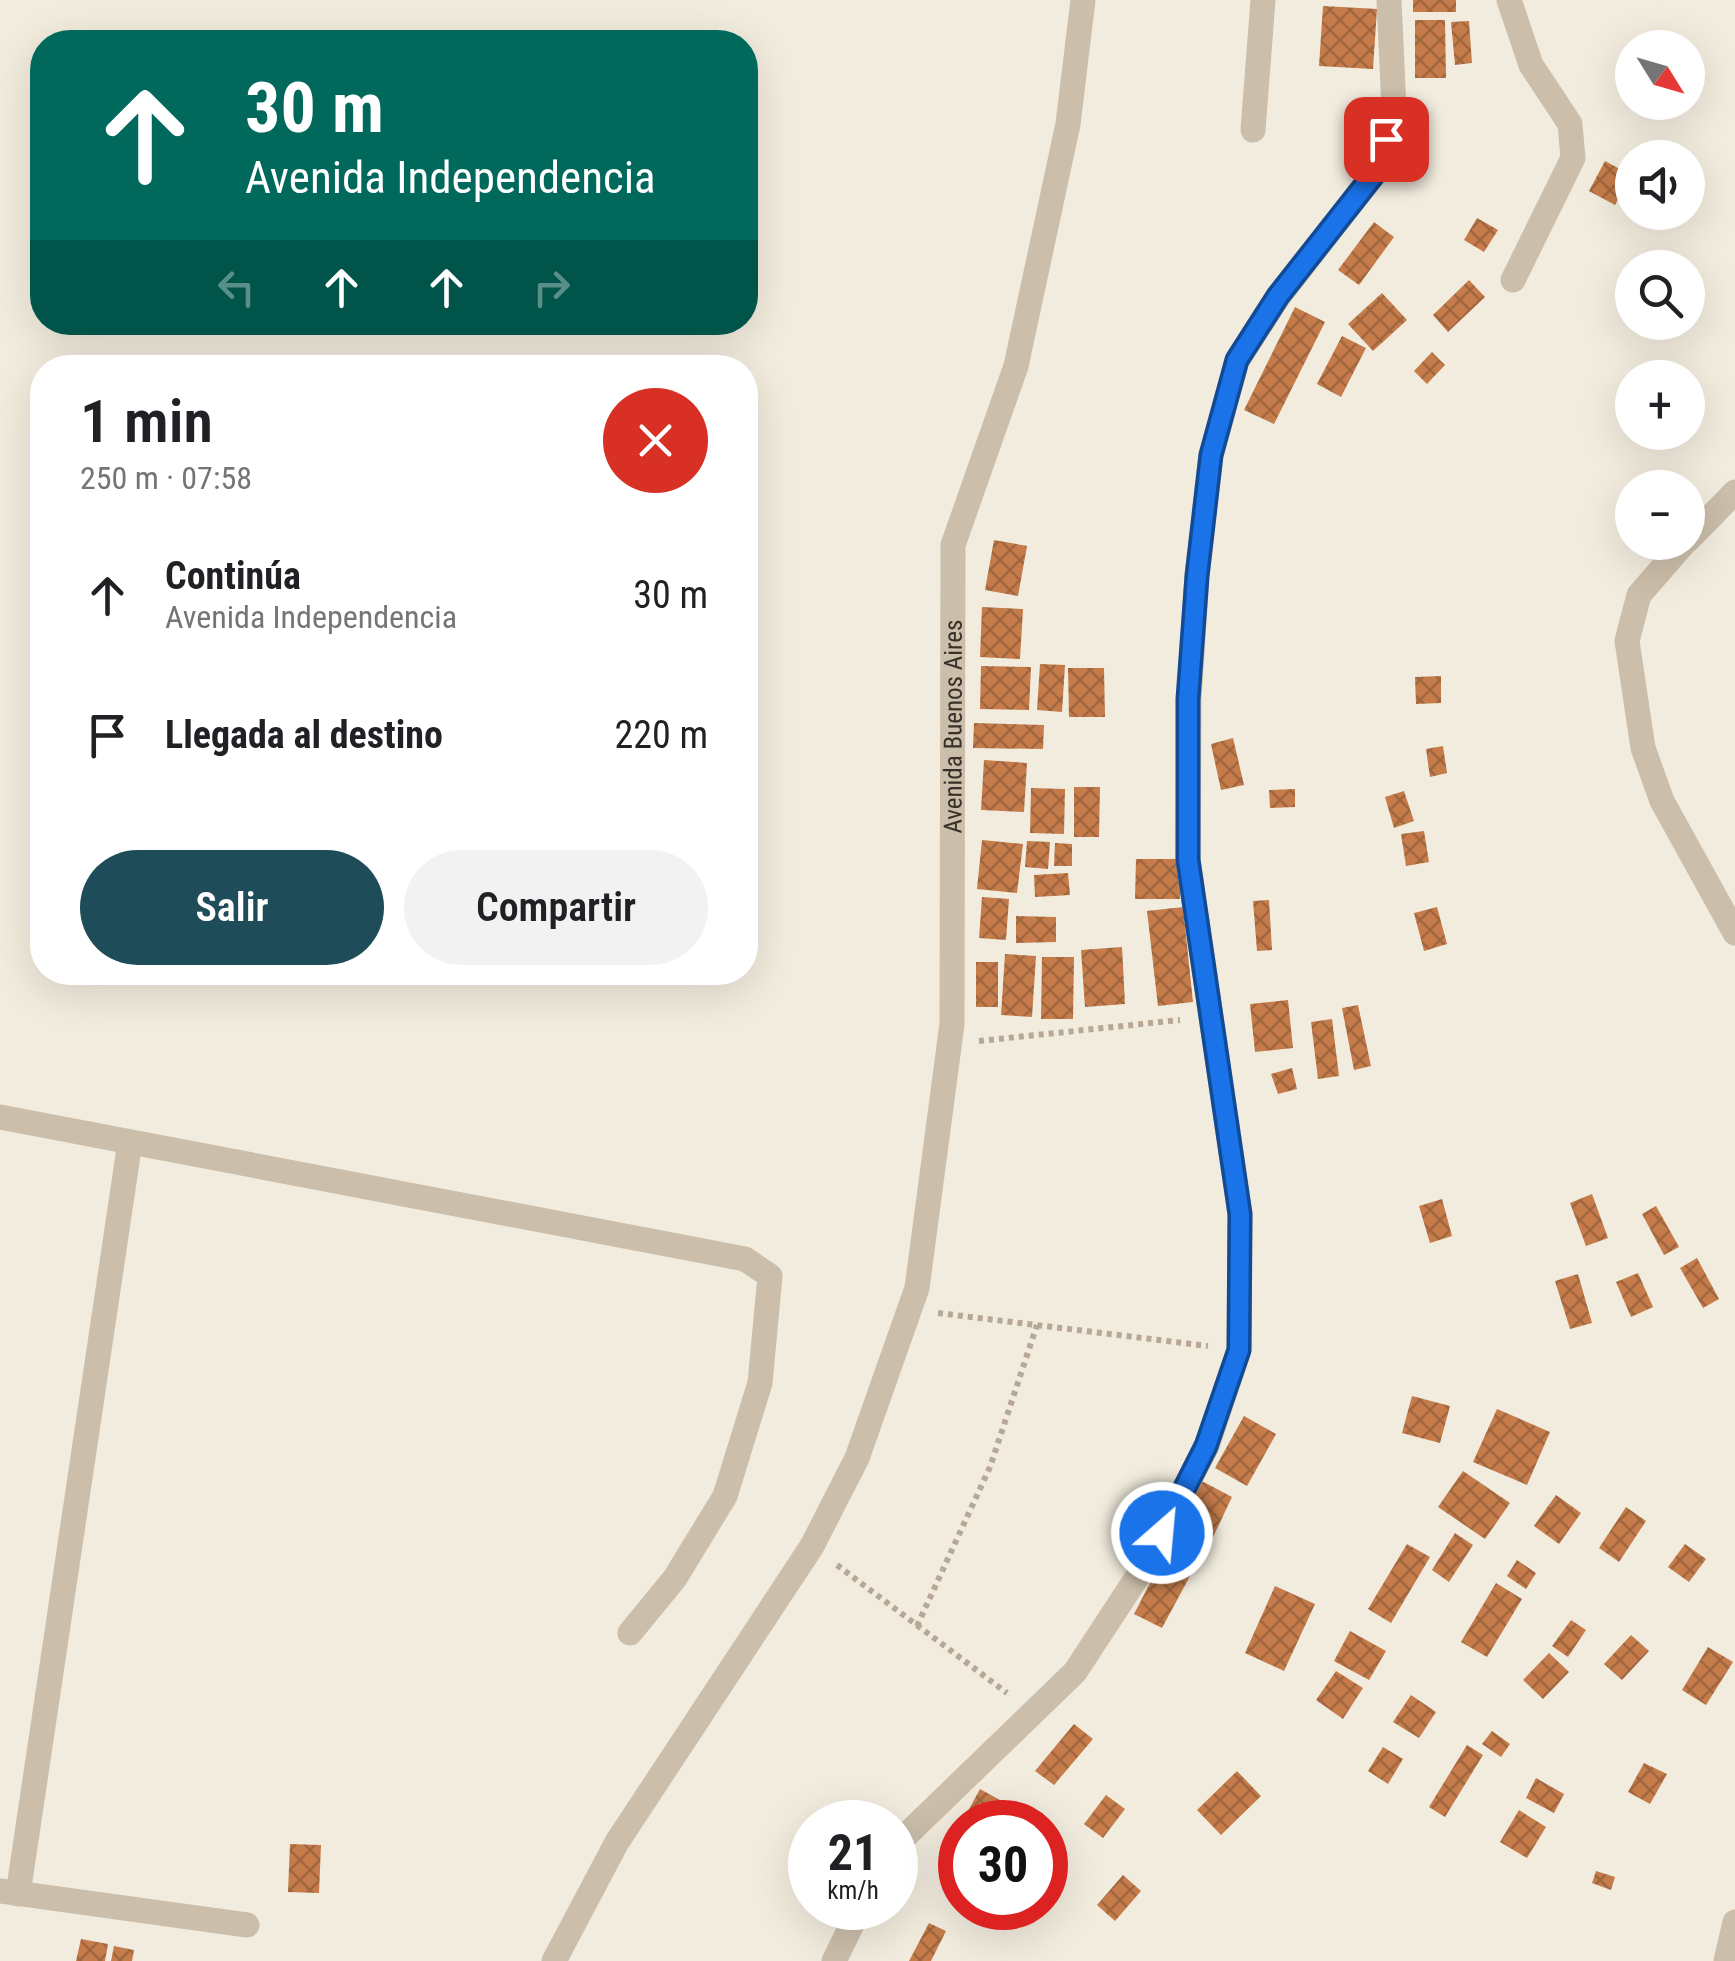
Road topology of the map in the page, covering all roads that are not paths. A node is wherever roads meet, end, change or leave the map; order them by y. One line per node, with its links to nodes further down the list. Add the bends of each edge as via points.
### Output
1 (1083, 0): 19 (street, Avenida Buenos Aires, via 1068,124 1016,366 953,546 950,1044 917,1288 857,1458 812,1546 617,1842)
2 (1263, 0): 5 (street)
3 (1390, 0): 14 (street, via 1394,108 1378,169 1278,296 1237,360 1211,455 1197,576 1188,699 1188,860 1240,1214 1239,1350 1206,1446 1147,1562 1074,1672)
4 (1510, 0): 6 (street, via 1531,65 1570,124 1574,158)
5 (1253, 130)
6 (1513, 280)
7 (1735, 492): 8 (street)
8 (1705, 522)
9 (1669, 560): 10 (street, via 1639,595 1627,641 1642,748 1662,801)
10 (1735, 933)
11 (0, 1117): 12 (street)
12 (130, 1142): 13 (street, via 745,1259 770,1276 760,1383 725,1496 675,1578); 15 (street)
13 (630, 1632)
14 (918, 1824)
15 (9, 1892): 17 (street)
16 (1735, 1922): 21 (street)
17 (247, 1925)
18 (849, 1930): 20 (street)
19 (554, 1961)
20 (834, 1961)
21 (1726, 1961)

